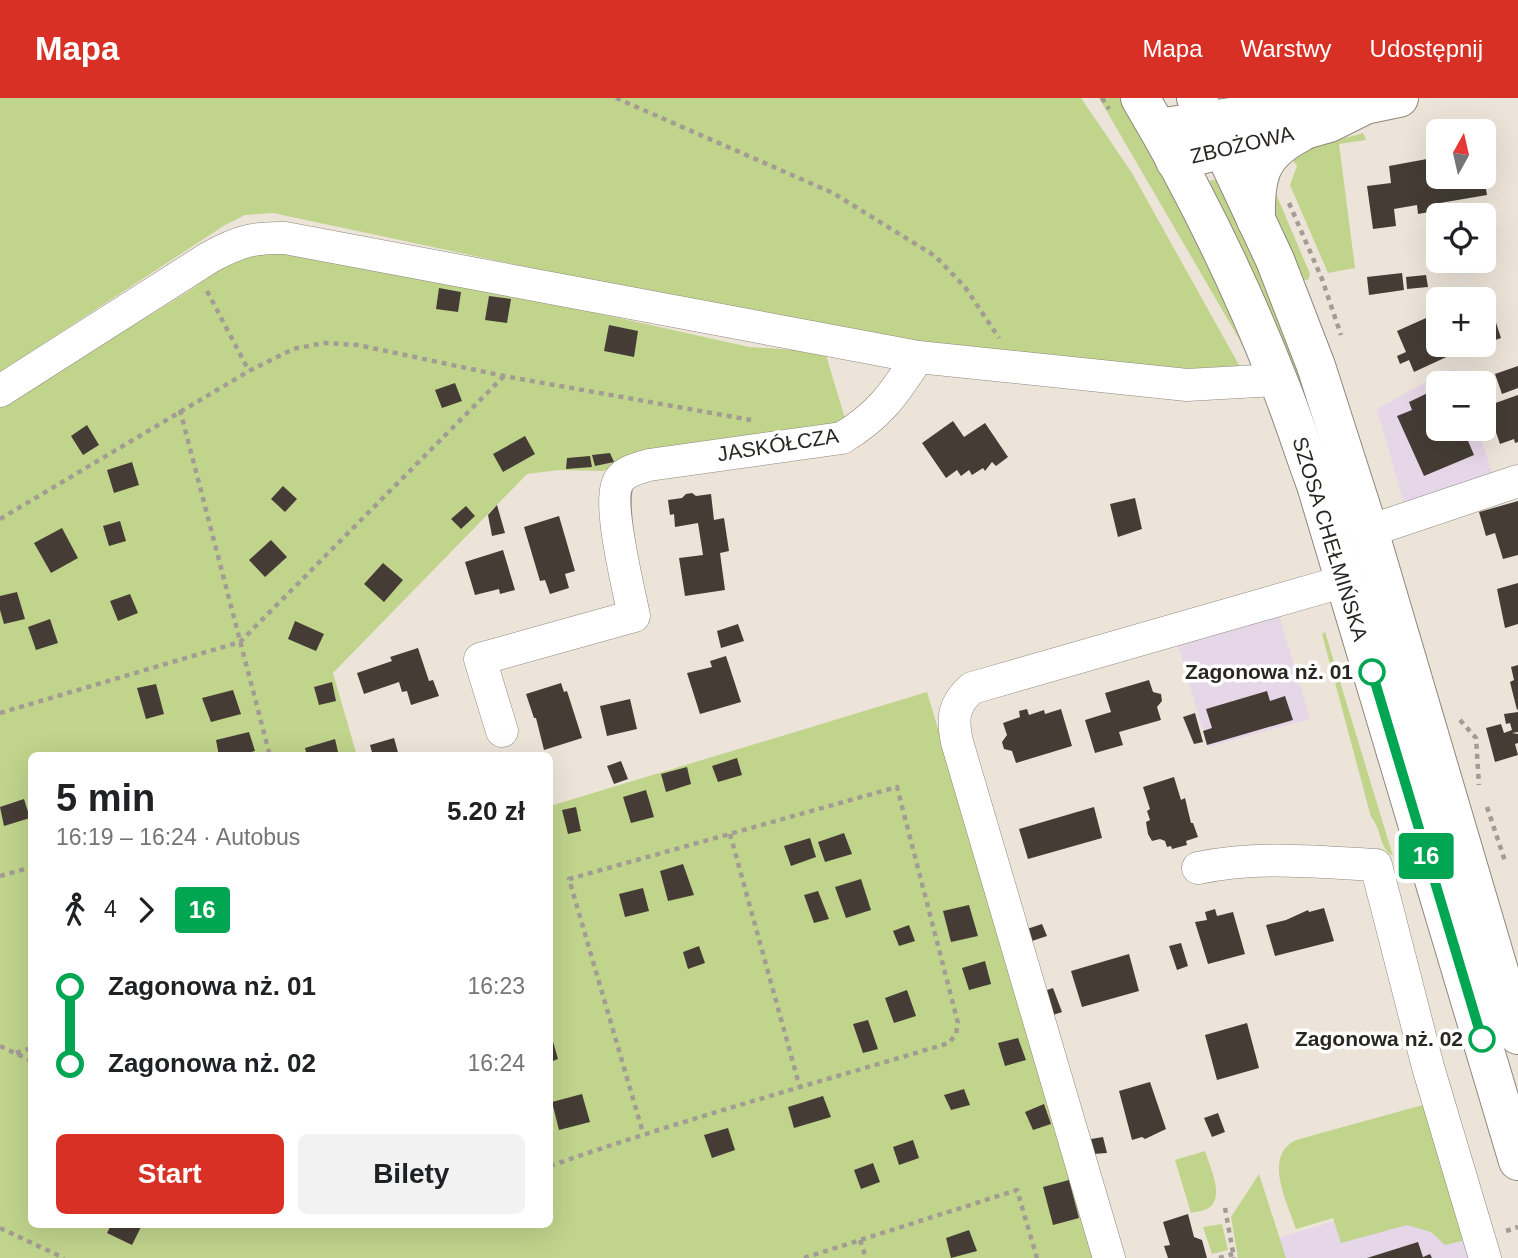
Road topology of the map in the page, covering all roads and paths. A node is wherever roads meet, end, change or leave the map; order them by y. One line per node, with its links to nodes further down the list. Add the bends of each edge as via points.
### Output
1 (616, 98): 10 (path, via 833,193 935,256 965,287)
2 (1102, 98): 5 (path)
3 (1382, 102): 4 (main road, ZBOŻOWA, via 1324,101); 6 (main road, ZBOŻOWA)
4 (1209, 122): 5 (main road, ZBOŻOWA); 6 (main road, ZBOŻOWA); 7 (main road, SZOSA CHEŁMIŃSKA)
5 (1147, 126): 13 (main road, SZOSA CHEŁMIŃSKA, via 1229,268)
6 (1308, 129): 7 (main road, ZBOŻOWA, via 1265,160 1256,190)
7 (1256, 220): 19 (main road, SZOSA CHEŁMIŃSKA, via 1316,366)
8 (194, 266): 9 (street, via 237,243 259,237 285,238); 11 (path); 14 (street)
9 (918, 357): 10 (street); 23 (street, JASKÓŁCZA, via 867,423 842,438 649,465 621,477 614,489 614,511 634,616 480,659)
10 (1018, 368): 13 (street, via 1187,385)
11 (249, 371): 12 (path, via 293,349 324,343 358,345); 15 (path)
12 (503, 376): 16 (path); 21 (path)
13 (1278, 380): 20 (main road, SZOSA CHEŁMIŃSKA)
14 (0, 391)
15 (180, 410): 18 (path); 21 (path)
16 (753, 421)
17 (1518, 481): 19 (street)
18 (0, 519)
19 (1369, 531): 31 (main road, SZOSA CHEŁMIŃSKA)
20 (1345, 581): 38 (main road, SZOSA CHEŁMIŃSKA); 48 (street, via 972,688 955,709 957,742)
21 (240, 642): 22 (path); 24 (path)
22 (0, 713)
23 (502, 731)
24 (269, 752)
25 (1484, 799): 27 (path)
26 (730, 834): 36 (path); 36 (path, via 897,788 958,1023 956,1034 949,1043); 37 (path, via 569,878)
27 (1506, 863)
28 (28, 868): 30 (path)
29 (1198, 868): 50 (street, via 1258,860 1376,865 1427,1067)
30 (0, 876)
31 (1518, 1035)
32 (0, 1046): 34 (path)
33 (28, 1049): 34 (path)
34 (15, 1053): 35 (path)
35 (28, 1059)
36 (800, 1088): 37 (path)
37 (643, 1133): 39 (path)
38 (1518, 1161)
39 (553, 1165)
40 (1226, 1208): 43 (path)
41 (0, 1228): 44 (path)
42 (860, 1240): 45 (path); 46 (path); 47 (path, via 1017,1190)
43 (1233, 1256): 49 (path)
44 (64, 1258)
45 (804, 1258)
46 (866, 1258)
47 (1037, 1258)
48 (1109, 1258)
49 (1219, 1258)
50 (1485, 1258)

